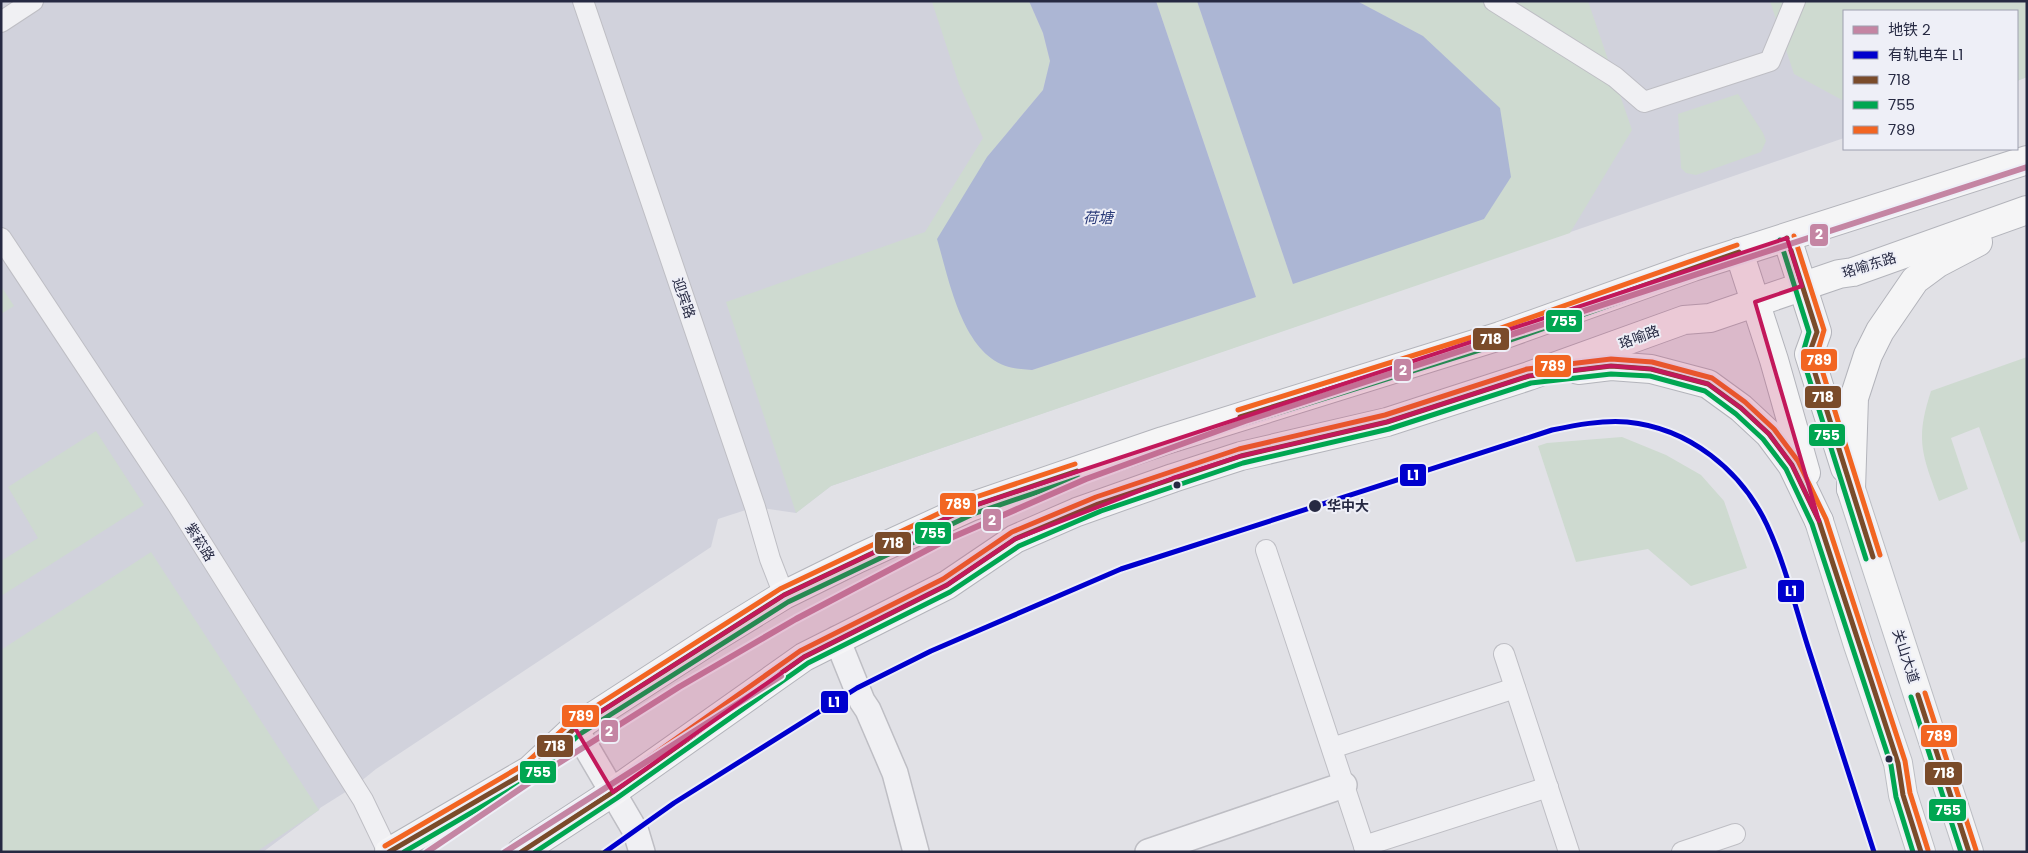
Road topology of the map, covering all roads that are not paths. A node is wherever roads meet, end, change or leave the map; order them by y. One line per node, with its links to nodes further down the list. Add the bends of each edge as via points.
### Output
1 (33, 1): 5 (street)
2 (583, 1): 19 (street, 迎宾路)
3 (1494, 1): 4 (street, via 1615,77 1644,102 1770,61)
4 (1795, 1)
5 (1, 22)
6 (2027, 160): 10 (main road)
7 (2027, 210): 12 (main road, 珞喻东路, via 1853,272)
8 (2027, 217): 16 (main road, via 1930,269 1915,280 1886,320 1868,355 1854,398)
9 (1, 238): 30 (street, 紫菘路, via 177,504 363,800)
10 (1787, 238): 11 (main road); 12 (main road, 关山大道)
11 (1739, 252): 13 (main road); 19 (main road, via 1500,336 1163,441 970,507)
12 (1802, 286): 13 (main road, 珞喻东路); 16 (main road, 关山大道, via 1817,332 1809,354)
13 (1755, 302): 14 (main road, 珞喻东路); 17 (main road)
14 (1710, 318): 15 (main road, 珞喻路, via 1684,320)
15 (1529, 376): 17 (main road, via 1611,366 1651,369 1708,384 1769,434 1792,465); 20 (main road, 珞喻路, via 1387,422 1241,456 1076,512 1015,538 947,584)
16 (1851, 489): 38 (main road, 关山大道)
17 (1820, 521): 37 (main road, via 1898,763 1903,796)
18 (1266, 550): 24 (street)
19 (784, 595): 23 (main road)
20 (837, 639): 27 (main road, 珞喻路, via 804,656); 33 (street, via 895,773)
21 (1504, 654): 22 (street)
22 (1515, 688): 24 (street); 26 (street)
23 (575, 728): 27 (street); 30 (main road, via 530,770)
24 (1332, 748): 25 (street)
25 (1344, 785): 29 (street); 34 (street)
26 (1548, 787): 29 (street); 35 (street)
27 (613, 792): 31 (main road, 珞喻路); 32 (street, via 636,832)
28 (1735, 834): 36 (street)
29 (1365, 849)
30 (389, 852)
31 (521, 852)
32 (642, 852)
33 (916, 852)
34 (1148, 852)
35 (1569, 852)
36 (1682, 852)
37 (1921, 852)
38 (1969, 852)

